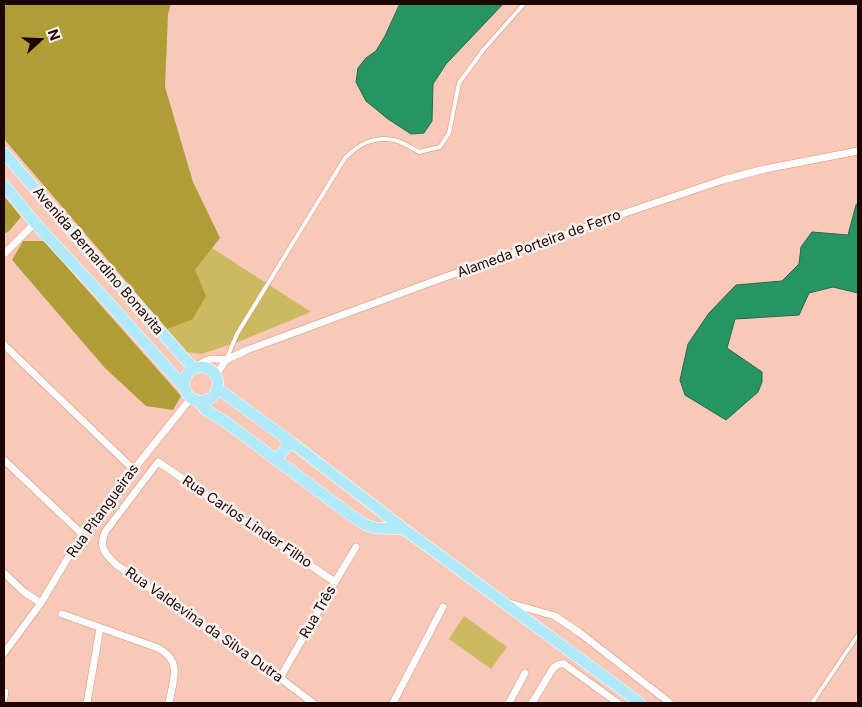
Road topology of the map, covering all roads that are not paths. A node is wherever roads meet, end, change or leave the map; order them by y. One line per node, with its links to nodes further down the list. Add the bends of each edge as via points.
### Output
1 (524, 4): 8 (lane, via 484,48 459,83 449,133 440,147 419,152 395,140 379,139 354,148 345,158 237,334)
2 (858, 151): 8 (street, Alameda Porteira de Ferro, via 765,169 715,183 428,284)
3 (4, 153): 9 (main road, Avenida Bernardino Bonavita)
4 (4, 185): 5 (main road, Avenida Bernardino Bonavita)
5 (35, 223): 6 (street); 11 (main road, Avenida Bernardino Bonavita)
6 (4, 254)
7 (4, 345): 18 (street)
8 (226, 360): 9 (street, Alameda Porteira de Ferro, via 210,359); 10 (street)
9 (194, 368): 10 (main road, Avenida Bernardino Bonavita, via 206,367); 11 (main road, via 185,376)
10 (216, 375): 12 (main road)
11 (184, 387): 13 (main road, Avenida Bernardino Bonavita)
12 (217, 388): 13 (main road, via 210,398); 14 (main road)
13 (194, 399): 16 (main road); 18 (street, Rua Pitangueiras)
14 (291, 442): 16 (main road); 19 (main road)
15 (4, 460): 20 (street)
16 (276, 460): 19 (main road, via 366,525)
17 (158, 462): 23 (street, Rua Carlos Linder Filho); 32 (street, Rua Valdevina da Silva Dutra, via 105,532 102,549 118,566)
18 (133, 469): 20 (street, Rua Pitangueiras)
19 (404, 529): 24 (main road)
20 (82, 534): 25 (street, Rua Pitangueiras)
21 (356, 547): 23 (street, Rua Três)
22 (4, 573): 25 (street)
23 (335, 582): 32 (street, Rua Três)
24 (502, 601): 40 (main road); 41 (street, via 555,616)
25 (41, 603): 30 (street, Rua Pitangueiras)
26 (443, 607): 36 (street)
27 (62, 614): 28 (street)
28 (100, 628): 33 (street); 34 (street, via 167,653 174,669)
29 (858, 635): 42 (lane)
30 (4, 652)
31 (525, 673): 37 (street)
32 (280, 678): 35 (street, Rua Valdevina da Silva Dutra)
33 (87, 703)
34 (169, 703)
35 (314, 703)
36 (393, 703)
37 (508, 703)
38 (532, 703): 39 (street, via 558,664 564,664)
39 (618, 703)
40 (640, 703)
41 (670, 703)
42 (812, 703)

